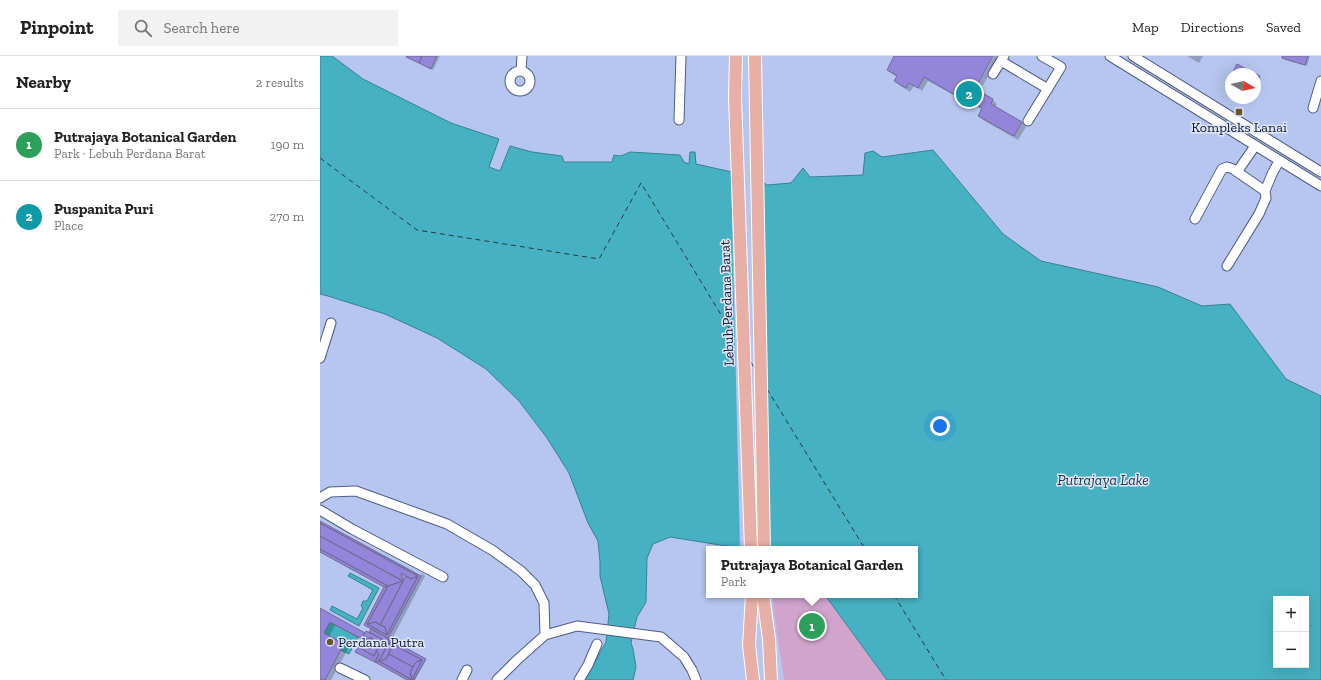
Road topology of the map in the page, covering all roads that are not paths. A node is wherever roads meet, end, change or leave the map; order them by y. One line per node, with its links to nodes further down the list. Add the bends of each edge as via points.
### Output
1 (522, 56): 9 (street)
2 (681, 56): 14 (street)
3 (736, 56): 28 (main road, Lebuh Perdana Barat, via 736,124)
4 (755, 56): 29 (main road)
5 (1042, 56): 12 (street, via 1060,67)
6 (1110, 56): 16 (street)
7 (1133, 56): 19 (street)
8 (1003, 58): 10 (street); 12 (street)
9 (521, 70)
10 (994, 74)
11 (1321, 81): 13 (street)
12 (1048, 89): 15 (street)
13 (1313, 108)
14 (679, 120)
15 (1028, 121)
16 (1255, 146): 17 (street); 18 (street)
17 (1279, 161): 20 (street); 21 (street)
18 (1237, 172): 21 (street); 22 (street, via 1222,169)
19 (1321, 172)
20 (1321, 186)
21 (1265, 190): 23 (street, via 1266,198 1259,214)
22 (1195, 219)
23 (1227, 266)
24 (331, 323): 25 (street)
25 (320, 358)
26 (320, 498): 33 (street, via 330,492 356,491 447,524 492,550 521,571 535,585 544,603)
27 (320, 510): 30 (street)
28 (751, 546)
29 (764, 546)
30 (443, 577)
31 (758, 598): 34 (main road)
32 (758, 598): 36 (main road)
33 (545, 635): 41 (street); 43 (street, via 577,626 661,638 684,656)
34 (769, 639): 46 (main road); 47 (main road)
35 (597, 644): 42 (street)
36 (749, 645): 44 (main road); 45 (main road)
37 (340, 668): 39 (street)
38 (467, 670): 40 (street)
39 (365, 680)
40 (462, 680)
41 (497, 680)
42 (579, 680)
43 (696, 680)
44 (745, 680)
45 (753, 680)
46 (771, 680)
47 (777, 680)

